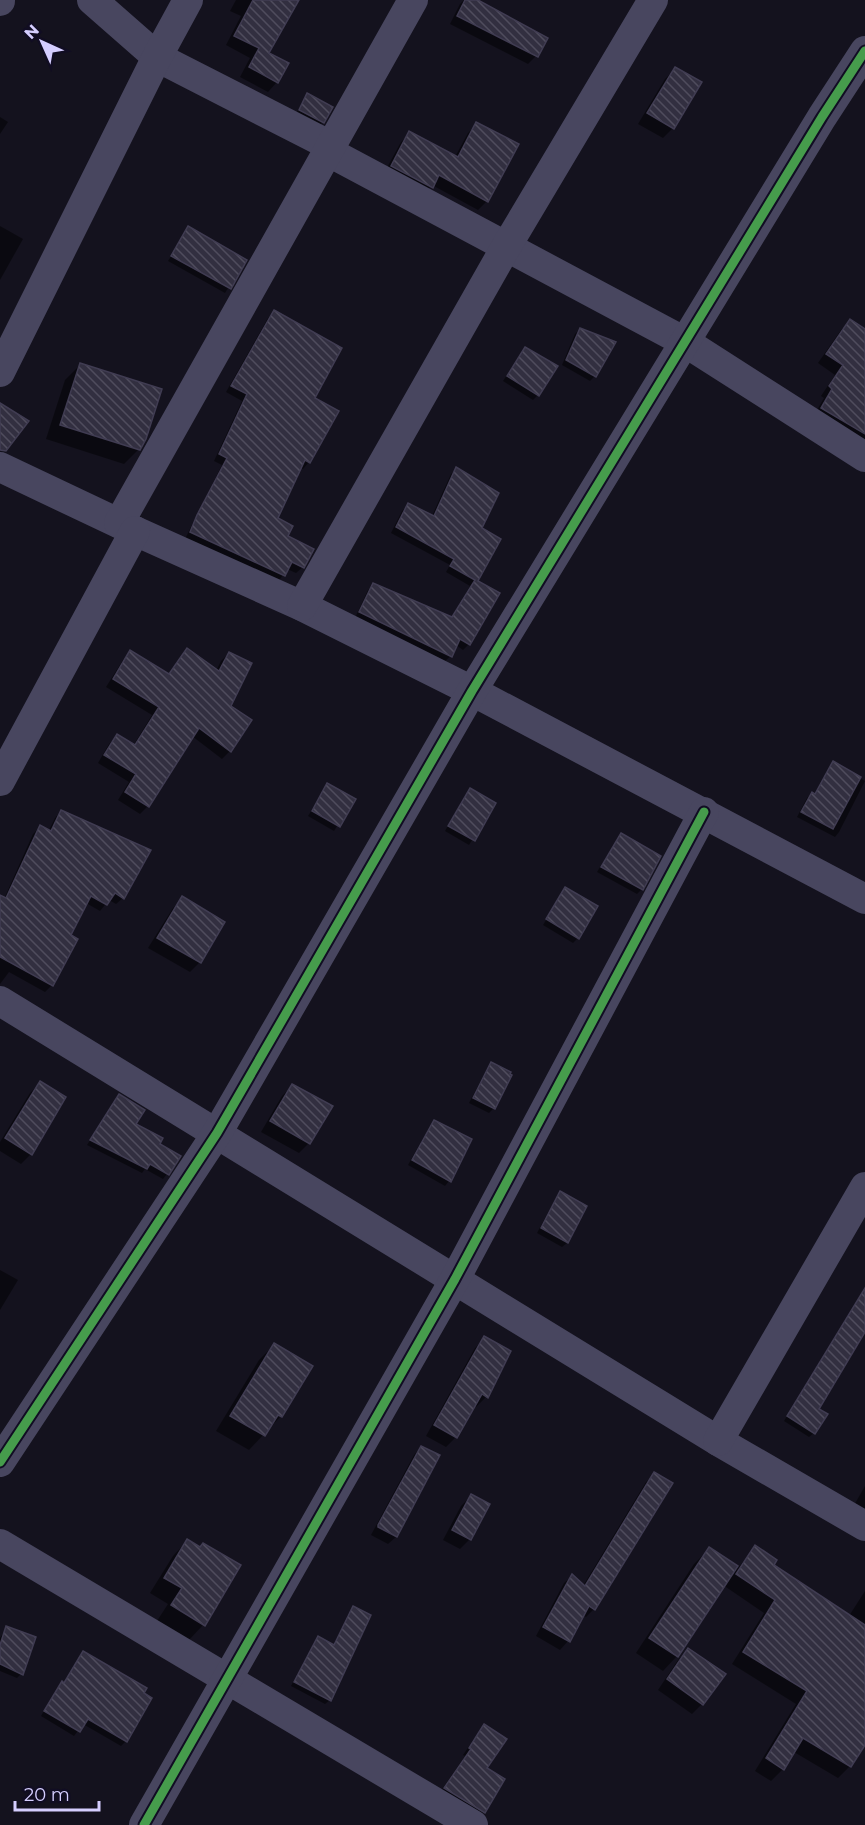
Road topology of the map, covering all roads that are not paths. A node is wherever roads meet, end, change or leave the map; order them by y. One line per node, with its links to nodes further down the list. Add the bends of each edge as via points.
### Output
1 (92, 0): 6 (street)
2 (188, 0): 6 (street)
3 (413, 0): 7 (street)
4 (653, 0): 8 (street)
5 (865, 51): 9 (street)
6 (157, 57): 7 (street); 10 (street)
7 (330, 149): 8 (street); 13 (street)
8 (506, 247): 9 (street); 14 (street)
9 (686, 342): 11 (street); 15 (street)
10 (0, 372)
11 (865, 457)
12 (0, 467): 13 (street)
13 (127, 527): 14 (street); 16 (street)
14 (302, 606): 15 (street)
15 (472, 691): 17 (street); 20 (street)
16 (0, 781)
17 (704, 812): 18 (street); 22 (street)
18 (865, 899)
19 (0, 1001): 20 (street)
20 (217, 1133): 22 (street); 24 (street)
21 (865, 1187): 23 (street)
22 (454, 1279): 23 (street); 27 (street)
23 (718, 1441): 25 (street)
24 (0, 1462)
25 (865, 1526)
26 (0, 1544): 27 (street)
27 (228, 1678): 28 (street); 29 (street)
28 (144, 1825)
29 (473, 1825)

